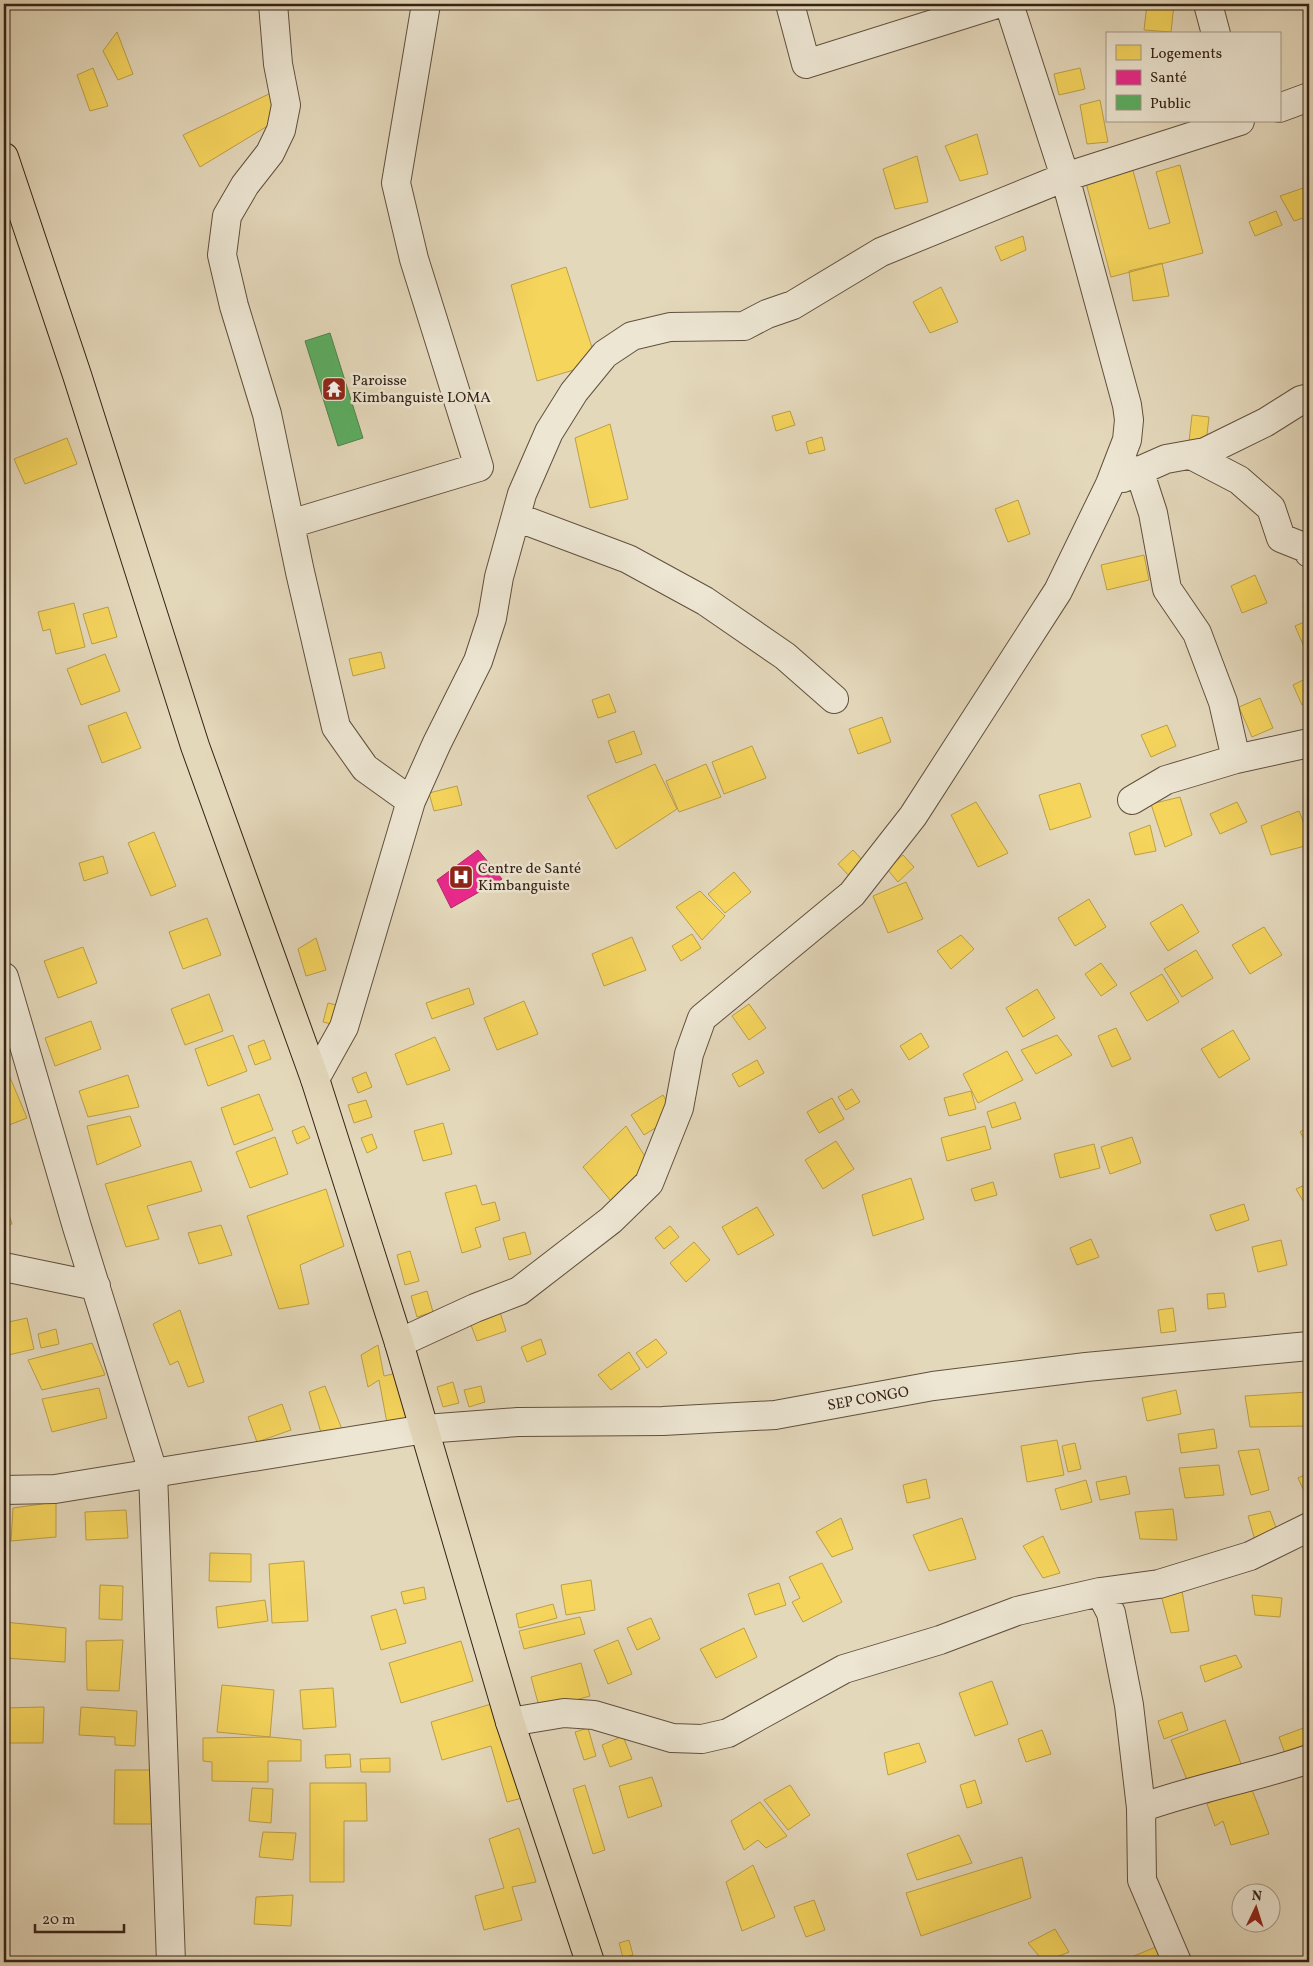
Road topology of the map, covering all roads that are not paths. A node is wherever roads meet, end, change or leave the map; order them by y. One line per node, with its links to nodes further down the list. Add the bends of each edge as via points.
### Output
1 (273, 4): 18 (street, via 278,64 286,105 281,130 270,153 245,185 227,216 222,254 234,306 267,414)
2 (426, 4): 18 (street, via 396,183 414,259 479,467)
3 (790, 4): 4 (street, via 806,64)
4 (997, 4)
5 (1009, 4): 12 (street)
6 (1208, 4): 7 (street)
7 (1215, 32)
8 (1309, 97): 9 (street)
9 (1280, 108)
10 (1236, 122): 12 (street)
11 (4, 157): 26 (main road, via 195,746)
12 (1065, 176): 16 (street, via 1129,420 1127,440); 17 (street, via 882,252 793,305 744,326 670,327 632,336 605,354 574,392 549,432 522,494)
13 (1309, 398): 14 (street, via 1238,437)
14 (1191, 455): 15 (street); 19 (street, via 1239,480 1271,508 1281,538 1306,548)
15 (1139, 470): 16 (street); 22 (street, via 1153,513 1167,589 1197,633 1223,702)
16 (1110, 484): 29 (street, via 1058,591 913,816 852,894 702,1018 689,1054 679,1108 649,1184 611,1220 520,1291)
17 (516, 517): 20 (street, via 628,559 705,601 785,656); 24 (street, via 499,577 492,618 478,661)
18 (290, 524): 24 (street, via 336,727 365,768)
19 (1309, 553)
20 (834, 699)
21 (1309, 743): 22 (street)
22 (1236, 759): 23 (street, via 1166,780)
23 (1132, 800)
24 (411, 801): 26 (street, via 390,863 344,1027)
25 (4, 977): 28 (street)
26 (315, 1079): 29 (main road)
27 (4, 1267): 28 (street)
28 (96, 1286): 32 (street)
29 (399, 1343): 31 (main road)
30 (1309, 1346): 31 (street, SEP CONGO, via 971,1381 775,1415 663,1421 518,1422)
31 (425, 1429): 32 (street, SEP CONGO); 36 (main road)
32 (153, 1472): 33 (street, SEP CONGO, via 55,1489); 39 (street)
33 (4, 1490)
34 (1309, 1527): 35 (street, via 1232,1562 1159,1584)
35 (1100, 1592): 36 (street, via 1017,1611 940,1640 844,1669 728,1733 702,1738 672,1738 594,1715 564,1713); 38 (street, via 1112,1613 1136,1751)
36 (510, 1722): 40 (main road)
37 (1309, 1759): 38 (street, via 1177,1795)
38 (1142, 1808): 41 (street, via 1142,1880)
39 (171, 1962)
40 (590, 1962)
41 (1177, 1962)

